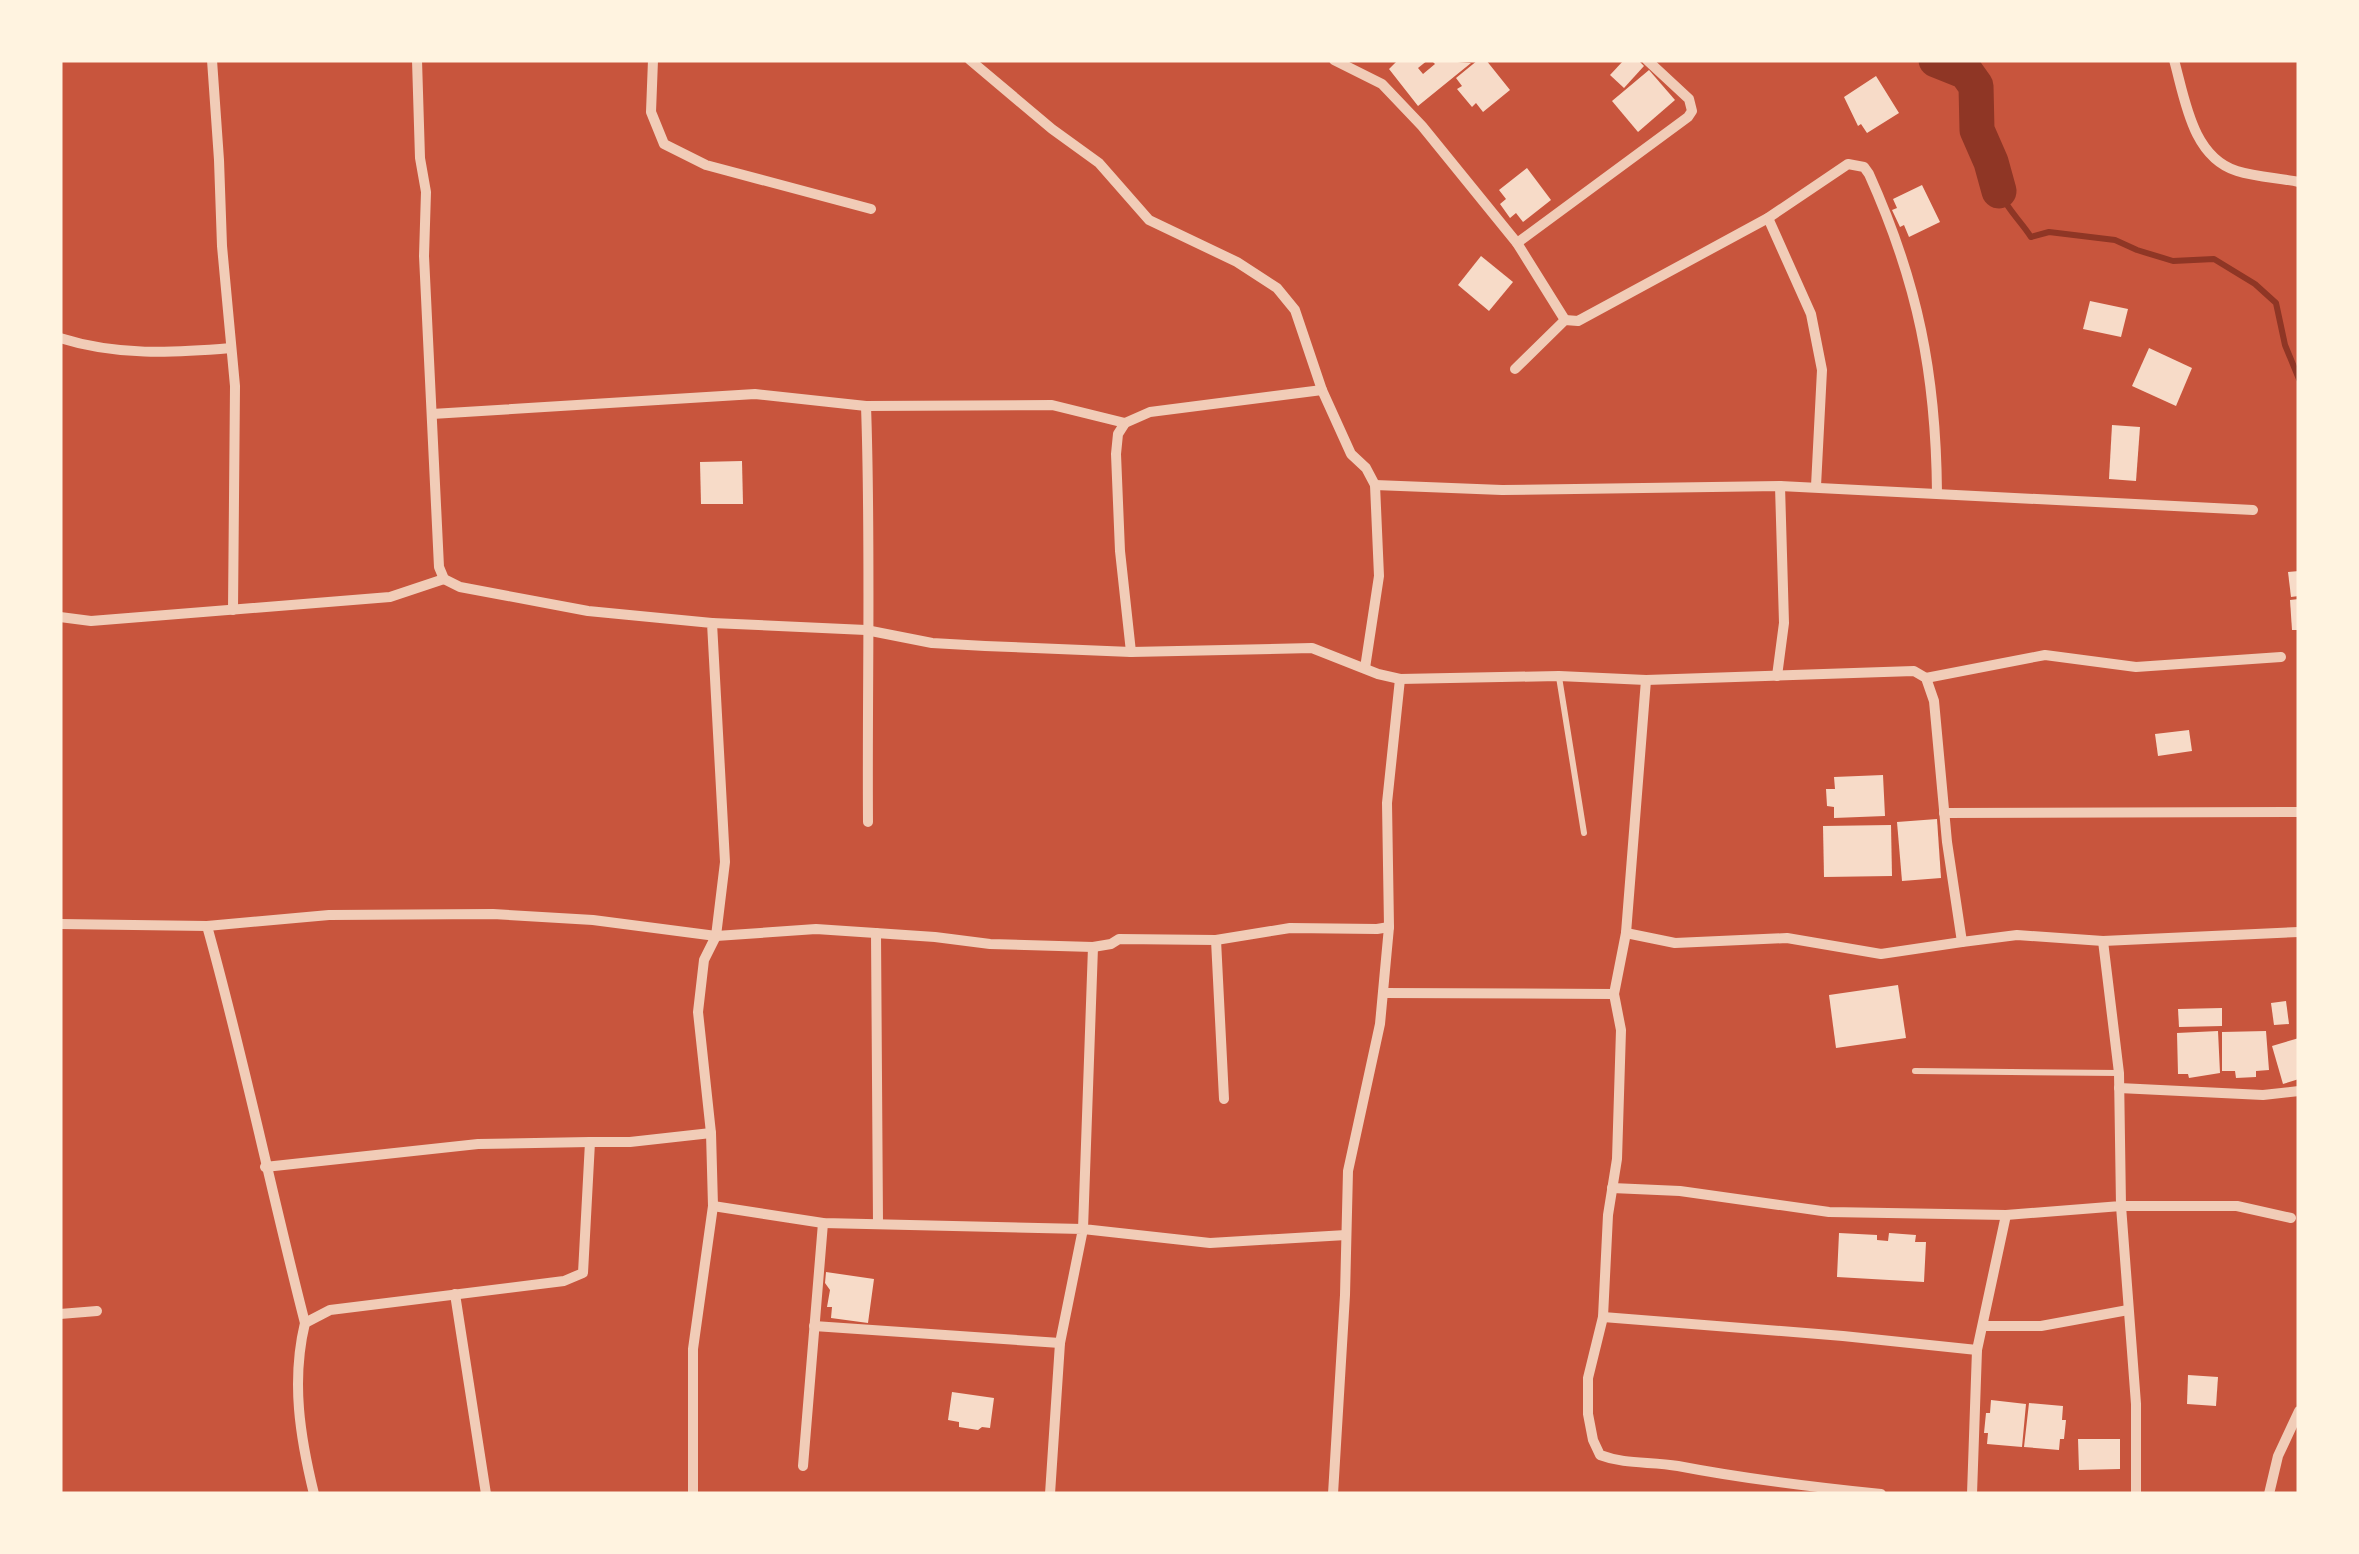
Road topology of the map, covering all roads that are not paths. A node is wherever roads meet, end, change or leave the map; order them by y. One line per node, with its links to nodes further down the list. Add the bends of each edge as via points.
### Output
1 (212, 60): 14 (street)
2 (417, 60): 18 (street)
3 (653, 60): 9 (street, via 651,112 664,144 706,165)
4 (970, 60): 16 (street, via 1099,163 1149,220 1277,288 1295,310)
5 (1334, 60): 11 (street, via 1382,84)
6 (1646, 60): 11 (street, via 1689,99 1692,111)
7 (2174, 60): 8 (street, via 2203,146 2238,172)
8 (2299, 182)
9 (872, 209)
10 (1768, 218): 12 (street, via 1578,321); 22 (street, via 1811,314 1822,370); 23 (street, via 1848,164 1869,174 1912,284 1930,370)
11 (1516, 243): 12 (street)
12 (1565, 320): 15 (street)
13 (60, 338): 14 (street, via 96,350)
14 (231, 348): 26 (street)
15 (1515, 369)
16 (1322, 390): 19 (street, via 1150,412); 20 (street, via 1351,454)
17 (866, 406): 18 (street, via 755,394); 19 (street, via 1052,405); 29 (street)
18 (432, 414): 25 (street, via 438,567)
19 (1125, 423): 30 (street, via 1116,454)
20 (1375, 485): 21 (street); 32 (street, via 1379,576)
21 (1780, 486): 22 (street); 34 (street, via 1784,623)
22 (1816, 486): 23 (street)
23 (1937, 493): 24 (street)
24 (2253, 510)
25 (444, 579): 26 (street, via 390,597); 28 (street, via 588,611)
26 (232, 610): 27 (street, via 91,621)
27 (60, 617)
28 (712, 623): 29 (street); 48 (street, via 725,819)
29 (866, 630): 30 (street, via 932,644); 40 (street)
30 (1130, 652): 32 (street, via 1312,648)
31 (2281, 657): 36 (street, via 2136,667 2045,655)
32 (1365, 668): 35 (street)
33 (1559, 676): 35 (street); 37 (street); 41 (lane)
34 (1777, 676): 36 (street, via 1914,671); 37 (street)
35 (1400, 678): 44 (street, via 1387,804)
36 (1926, 678): 39 (street)
37 (1646, 680): 47 (street)
38 (2299, 812): 39 (street)
39 (1944, 813): 51 (street)
40 (868, 822)
41 (1584, 833)
42 (60, 924): 43 (street)
43 (207, 926): 48 (street, via 329,915 492,914); 62 (street)
44 (1389, 927): 49 (street, via 1290,928); 53 (street)
45 (2299, 932): 50 (street)
46 (876, 933): 48 (street, via 816,929); 52 (street); 69 (street)
47 (1626, 934): 51 (street, via 1660,943 1787,938 1881,954); 54 (street)
48 (716, 936): 60 (street, via 702,970 698,1012)
49 (1216, 940): 52 (street, via 1119,939); 59 (street)
50 (2103, 941): 51 (street, via 2017,934); 56 (street)
51 (1962, 942)
52 (1094, 947): 70 (street)
53 (1383, 992): 54 (street); 71 (street, via 1348,1172)
54 (1614, 994): 63 (street, via 1621,1030)
55 (1915, 1071): 56 (lane)
56 (2118, 1073): 57 (street)
57 (2119, 1088): 58 (street); 65 (street)
58 (2299, 1091)
59 (1224, 1098)
60 (711, 1133): 61 (street); 64 (street)
61 (590, 1142): 62 (street, via 478,1144); 72 (street, via 583,1272 564,1281)
62 (265, 1167): 77 (street)
63 (1612, 1188): 66 (street, via 1829,1212); 76 (street)
64 (713, 1206): 68 (street); 87 (street, via 693,1349)
65 (2121, 1206): 66 (street); 67 (street, via 2236,1206); 74 (street)
66 (2006, 1215): 79 (street)
67 (2290, 1218)
68 (823, 1223): 69 (street); 78 (street)
69 (878, 1223): 70 (street)
70 (1084, 1228): 71 (street, via 1210,1243); 80 (street)
71 (1346, 1235): 89 (street)
72 (455, 1294): 77 (street, via 330,1310); 86 (street)
73 (97, 1310): 75 (street)
74 (2128, 1310): 79 (street, via 2041,1326); 92 (street)
75 (60, 1314)
76 (1604, 1316): 81 (street); 84 (street, via 1588,1378 1592,1440 1600,1455)
77 (306, 1322): 85 (street, via 299,1418)
78 (814, 1326): 80 (street); 83 (street)
79 (1983, 1326): 81 (street)
80 (1060, 1343): 88 (street)
81 (1977, 1350): 91 (street)
82 (2299, 1411): 93 (street)
83 (803, 1466)
84 (1771, 1489): 90 (street)
85 (314, 1494)
86 (486, 1494)
87 (693, 1494)
88 (1050, 1494)
89 (1333, 1494)
90 (1881, 1494)
91 (1972, 1494)
92 (2136, 1494)
93 (2269, 1494)

